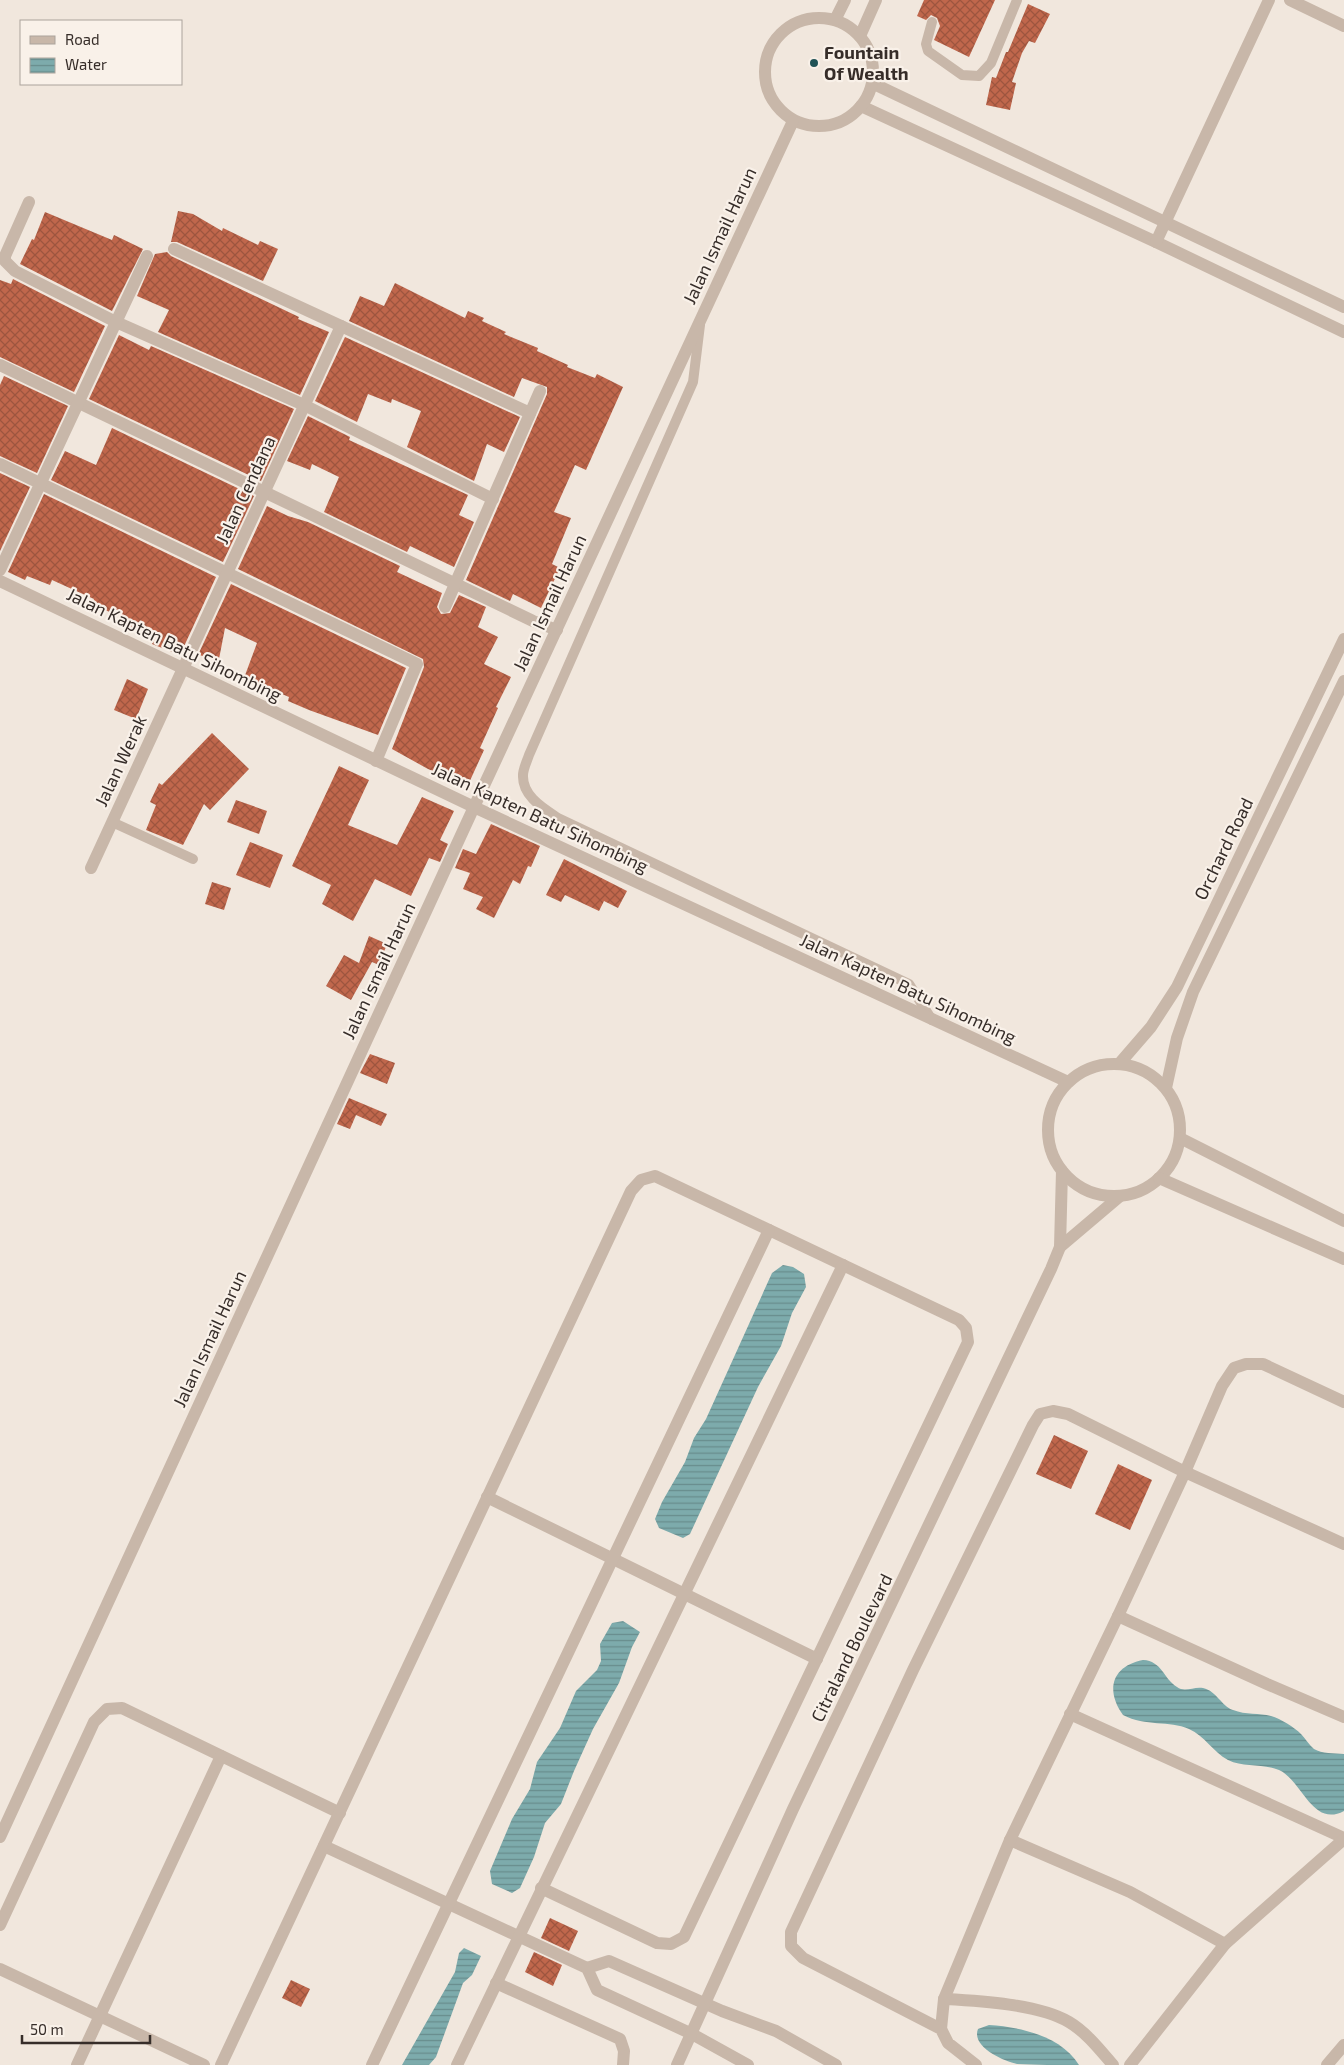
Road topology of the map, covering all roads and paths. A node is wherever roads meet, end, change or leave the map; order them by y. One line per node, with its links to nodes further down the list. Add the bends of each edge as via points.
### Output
1 (844, 0): 6 (street)
2 (876, 0): 9 (street)
3 (1017, 0): 7 (lane, via 991,62 979,76 962,75 928,51 926,44)
4 (1269, 0): 14 (street)
5 (1290, 0): 8 (street)
6 (835, 20): 9 (street); 12 (street, via 812,18 790,25 774,41 765,62 765,85 776,106)
7 (932, 22)
8 (1344, 26)
9 (860, 36): 10 (street, via 869,50)
10 (872, 83): 11 (street); 14 (street)
11 (861, 106): 12 (street, via 830,126 811,126); 15 (street)
12 (793, 121): 19 (street, Jalan Ismail Harun)
13 (29, 202): 20 (street, via 5,256 8,266)
14 (1165, 220): 15 (street); 18 (street)
15 (1156, 242): 22 (street)
16 (174, 249): 21 (street)
17 (147, 256): 20 (street)
18 (1344, 307)
19 (701, 319): 37 (street, Jalan Ismail Harun); 46 (lane, via 693,382 529,755 523,775 525,787 535,802 558,818 909,984)
20 (116, 322): 25 (street); 26 (street)
21 (341, 326): 26 (street, Jalan Cendana); 27 (street)
22 (1344, 332)
23 (0, 365): 25 (street)
24 (540, 391): 27 (street)
25 (78, 403): 29 (street); 30 (street)
26 (304, 405): 30 (street, Jalan Cendana); 31 (street)
27 (530, 413): 31 (street)
28 (0, 464): 29 (street)
29 (40, 484): 32 (street); 33 (street)
30 (264, 492): 33 (street, Jalan Cendana); 35 (street)
31 (493, 499): 35 (street)
32 (0, 570)
33 (227, 573): 39 (street, Jalan Cendana); 41 (street, via 417,664)
34 (0, 581): 39 (street, Jalan Kapten Batu Sihombing)
35 (456, 584): 36 (street); 37 (street)
36 (445, 608)
37 (557, 630): 42 (street, Jalan Ismail Harun)
38 (1344, 639): 47 (street, Orchard Road, via 1177,987 1151,1027)
39 (183, 669): 41 (street, Jalan Kapten Batu Sihombing); 43 (street, Jalan Werak)
40 (1344, 681): 49 (street, Orchard Road, via 1193,992)
41 (376, 761): 42 (street, Jalan Kapten Batu Sihombing)
42 (474, 807): 46 (street, Jalan Kapten Batu Sihombing); 71 (street, Jalan Ismail Harun)
43 (112, 822): 44 (lane); 45 (street, Jalan Werak)
44 (193, 859)
45 (91, 868)
46 (932, 1020): 48 (street, Jalan Kapten Batu Sihombing)
47 (1119, 1064): 48 (street, via 1091,1068); 49 (street, via 1145,1071)
48 (1068, 1082): 51 (street, via 1054,1102 1048,1126 1049,1142)
49 (1166, 1088): 50 (street, via 1178,1112)
50 (1180, 1138): 52 (street, via 1173,1160); 54 (street)
51 (1062, 1171): 53 (street, via 1087,1191); 56 (street, Citraland Boulevard)
52 (1159, 1178): 53 (street, via 1134,1194); 57 (street)
53 (1119, 1197): 56 (street, Citraland Boulevard)
54 (1344, 1221)
55 (769, 1230): 58 (street); 61 (street, via 655,1176 641,1180 631,1191); 63 (street)
56 (1060, 1247): 84 (street, Citraland Boulevard, via 1031,1315 991,1392 793,1809)
57 (1344, 1259)
58 (843, 1265): 64 (street); 66 (street, via 959,1320 966,1328 968,1342)
59 (1344, 1402): 60 (street, via 1263,1364 1234,1368 1222,1386)
60 (1185, 1472): 62 (street); 65 (street); 86 (street, via 1068,1414 1053,1411 1040,1414 913,1670 791,1932 791,1946 803,1958)
61 (487, 1497): 63 (street); 70 (street)
62 (1344, 1544)
63 (613, 1559): 64 (street); 76 (street)
64 (684, 1594): 66 (street); 75 (street)
65 (1118, 1616): 67 (street); 68 (street)
66 (817, 1659): 75 (street, via 684,1937 671,1944 657,1943)
67 (1070, 1714): 72 (street); 73 (street)
68 (1344, 1717)
69 (221, 1756): 70 (street); 77 (street, via 122,1708 107,1709 94,1722); 85 (street)
70 (340, 1814): 74 (street)
71 (0, 1837)
72 (1344, 1839): 79 (street)
73 (1010, 1840): 79 (street, via 1130,1892); 83 (street)
74 (324, 1846): 76 (street); 91 (street)
75 (541, 1888): 78 (street)
76 (450, 1904): 78 (street); 92 (street)
77 (0, 1925)
78 (518, 1936): 80 (street); 82 (street)
79 (1225, 1944): 100 (street)
80 (587, 1968): 84 (street, via 609,1961); 87 (street, via 597,1990)
81 (0, 1969): 85 (street)
82 (496, 1983): 93 (street); 94 (street, via 620,2039 624,2050)
83 (944, 1999): 86 (street); 99 (street, via 983,2001 1049,2013 1070,2022)
84 (706, 2004): 87 (street, Citraland Boulevard); 97 (street, via 776,2031)
85 (101, 2016): 89 (street); 90 (street)
86 (941, 2029): 98 (street, via 948,2043)
87 (692, 2034): 95 (street, Citraland Boulevard); 96 (street)
88 (1344, 2045): 101 (street)
89 (77, 2065)
90 (204, 2065)
91 (221, 2065)
92 (372, 2065)
93 (457, 2065)
94 (623, 2065)
95 (677, 2065)
96 (748, 2065)
97 (836, 2065)
98 (976, 2065)
99 (1113, 2065)
100 (1130, 2065)
101 (1327, 2065)

